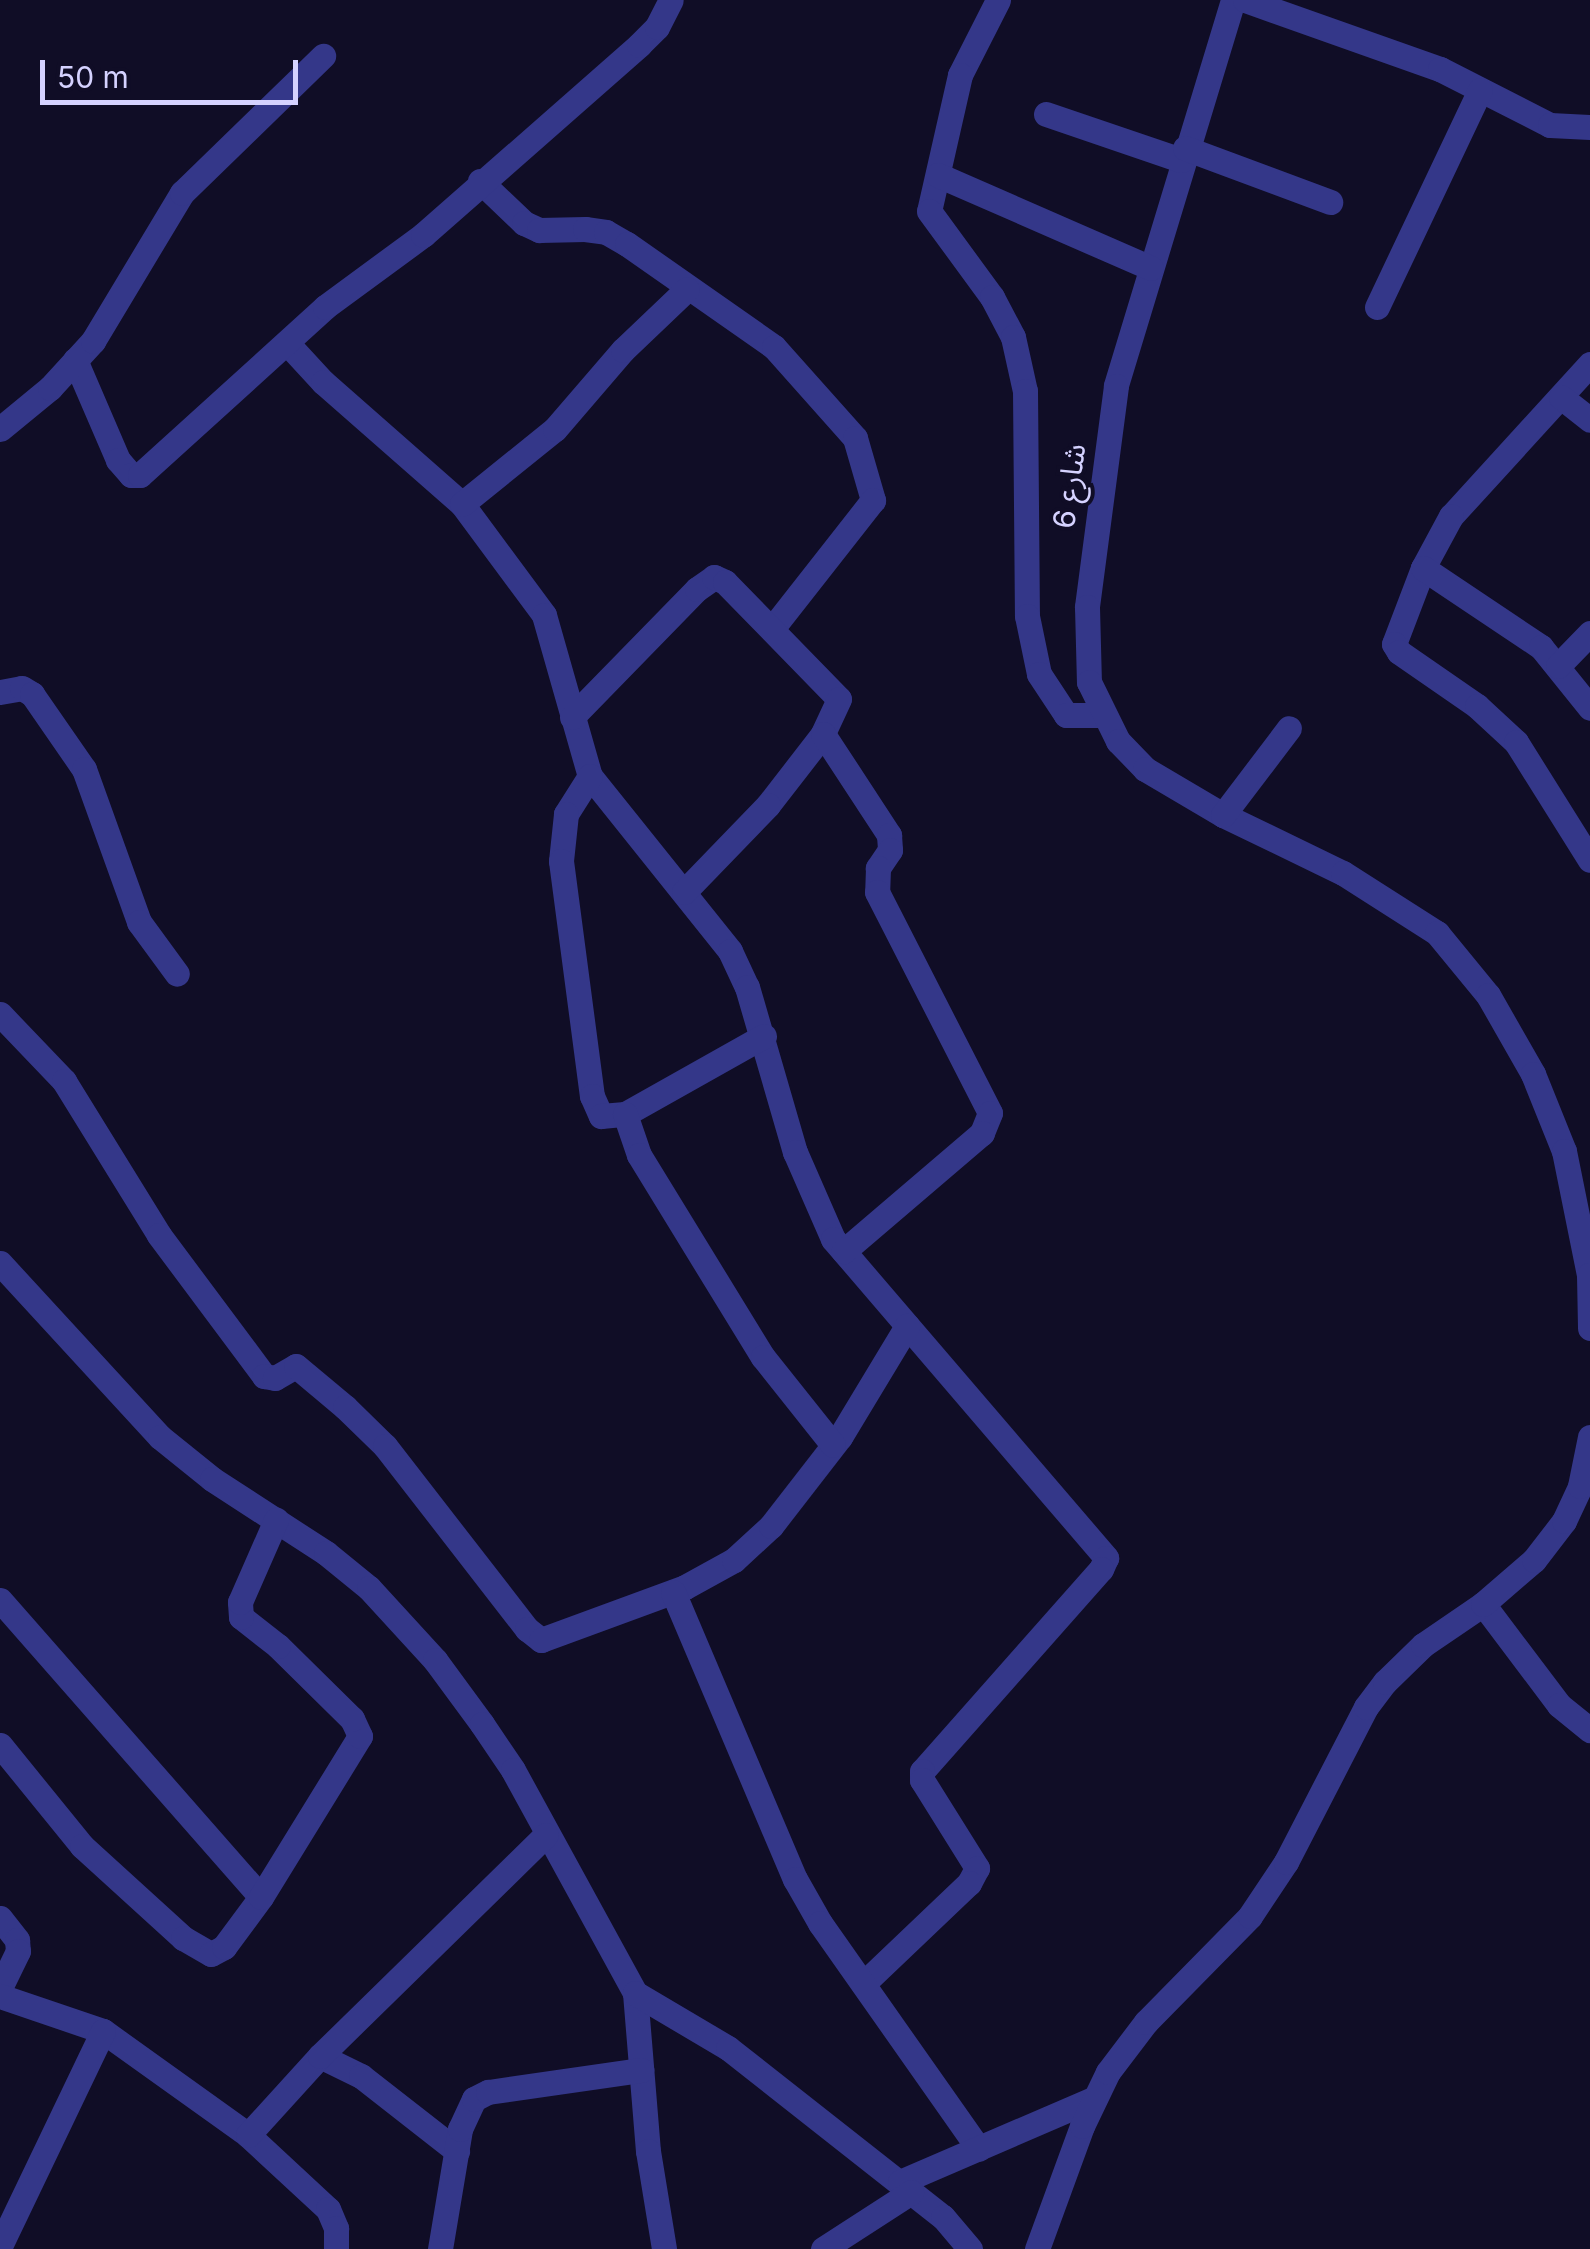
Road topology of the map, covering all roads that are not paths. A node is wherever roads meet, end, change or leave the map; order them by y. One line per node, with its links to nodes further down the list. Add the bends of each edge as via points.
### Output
1 (671, 0): 11 (street, via 648,36)
2 (998, 0): 10 (street, via 960,75)
3 (1233, 0): 9 (street, شارع 6)
4 (1245, 0): 6 (street, via 1440,69)
5 (323, 56): 17 (street, via 182,193 128,289)
6 (1480, 90): 8 (street, via 1550,125); 15 (street)
7 (1046, 114): 9 (street)
8 (1590, 127)
9 (1183, 154): 12 (street); 13 (street, شارع 6)
10 (938, 175): 13 (street); 29 (street, via 929,210 1006,324 1024,391 1026,616 1038,674 1066,715)
11 (480, 181): 14 (street, via 524,223 558,232 606,232); 16 (street)
12 (1330, 202)
13 (1151, 268): 29 (street, شارع 6, via 1116,386 1097,508 1086,644 1089,682)
14 (687, 289): 22 (street, via 622,350 555,429); 24 (street, via 774,347 794,368 855,438 874,492 866,513)
15 (1377, 307)
16 (287, 342): 17 (street, via 140,475 118,460); 22 (street, via 322,382)
17 (76, 360): 21 (street)
18 (1590, 364): 19 (street)
19 (1561, 397): 20 (street); 23 (street, via 1468,494)
20 (1590, 420)
21 (0, 429)
22 (462, 504): 30 (street, via 544,614)
23 (1423, 568): 26 (street, via 1524,632); 35 (street, via 1395,648 1516,742)
24 (772, 630): 30 (street, via 714,577); 32 (street, via 839,699)
25 (1590, 633): 26 (street)
26 (1558, 666): 28 (street)
27 (0, 692): 37 (street, via 22,688 32,694 84,769 139,922)
28 (1590, 708)
29 (1104, 715): 34 (street, شارع 6, via 1145,769)
30 (572, 717): 33 (street)
31 (1289, 728): 34 (street)
32 (823, 734): 36 (street, via 747,828); 41 (street, via 889,836 877,892 990,1113 982,1133)
33 (590, 776): 36 (street); 40 (street, via 566,814 561,861 592,1096 601,1116)
34 (1222, 815): 44 (street, شارع 6, via 1343,873 1437,933 1488,994 1533,1074 1564,1151 1589,1276)
35 (1590, 860)
36 (684, 892): 39 (street, via 730,950)
37 (177, 974)
38 (0, 1014): 48 (street, via 64,1080 159,1236 264,1376 275,1378 296,1366 345,1407 422,1492 533,1637 548,1640)
39 (764, 1036): 40 (street); 41 (street, via 795,1152)
40 (625, 1114): 46 (street, via 639,1155 763,1357)
41 (844, 1252): 43 (street)
42 (0, 1263): 47 (street, via 160,1436)
43 (906, 1326): 46 (street); 56 (street, via 1106,1558 922,1771 977,1868)
44 (1590, 1328)
45 (1590, 1437): 50 (street, via 1564,1522 1534,1560)
46 (833, 1446): 48 (street, via 734,1560)
47 (276, 1520): 53 (street, via 369,1588 435,1660 513,1770); 54 (street, via 240,1602 241,1617 352,1719 360,1736)
48 (673, 1592): 56 (street, via 795,1879)
49 (0, 1600): 54 (street)
50 (1483, 1604): 51 (street, via 1559,1705); 63 (street, via 1384,1682 1250,1916 1146,2022)
51 (1590, 1730)
52 (0, 1745): 54 (street, via 82,1846 200,1951 224,1947)
53 (546, 1835): 58 (street); 61 (street)
54 (261, 1897)
55 (0, 1918): 57 (street, via 18,1951)
56 (863, 1984): 65 (street)
57 (0, 1988)
58 (635, 1992): 62 (street); 67 (street, via 728,2048)
59 (0, 1996): 60 (street)
60 (103, 2031): 64 (street); 68 (street)
61 (320, 2056): 64 (street); 66 (street, via 361,2076)
62 (641, 2070): 66 (street, via 488,2092 465,2110); 71 (street)
63 (1095, 2098): 65 (street); 74 (street)
64 (248, 2135): 69 (street, via 328,2209)
65 (978, 2149): 67 (street)
66 (457, 2151): 70 (street)
67 (906, 2187): 72 (street); 73 (street)
68 (0, 2246)
69 (336, 2249)
70 (440, 2249)
71 (664, 2249)
72 (824, 2249)
73 (970, 2249)
74 (1037, 2249)

